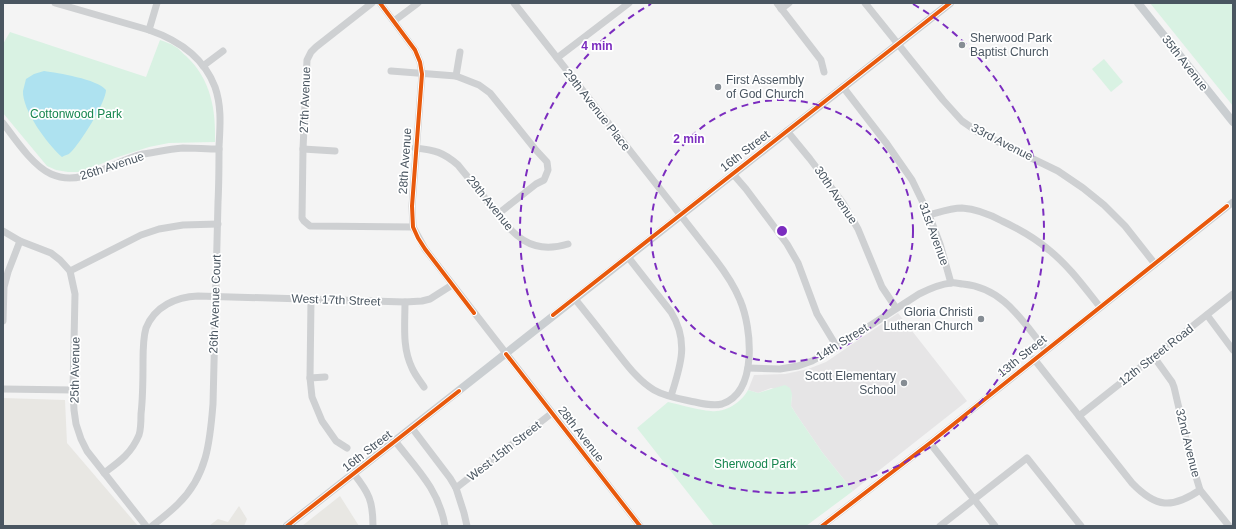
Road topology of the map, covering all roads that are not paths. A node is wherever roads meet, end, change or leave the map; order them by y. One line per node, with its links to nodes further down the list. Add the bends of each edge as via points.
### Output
1 (55, 3): 14 (street, 26th Avenue Court)
2 (156, 3): 14 (street)
3 (372, 3): 30 (street, 27th Avenue, via 316,47 307,60)
4 (380, 3): 13 (street, 28th Avenue)
5 (418, 3): 13 (street)
6 (515, 3): 18 (street, 29th Avenue Place)
7 (629, 3): 18 (street)
8 (789, 3): 12 (street)
9 (865, 3): 15 (street, 33rd Avenue)
10 (950, 3): 15 (main road, 16th Street)
11 (1138, 3): 25 (main road, 35th Avenue)
12 (779, 6): 21 (street, via 821,60)
13 (394, 21): 22 (street, 28th Avenue, via 415,50)
14 (149, 30): 19 (street, 26th Avenue Court, via 176,42)
15 (897, 44): 24 (main road, 16th Street); 43 (street, 33rd Avenue, via 962,120 978,132 1058,171 1083,188 1125,226)
16 (223, 51): 19 (street)
17 (460, 52): 23 (street)
18 (557, 58): 36 (street, 29th Avenue Place)
19 (203, 66): 29 (street, 26th Avenue Court, via 212,81 218,100)
20 (391, 71): 22 (street)
21 (824, 72)
22 (422, 74): 23 (street); 28 (street, 28th Avenue)
23 (456, 76): 34 (street, via 479,85 490,93 547,162 547,176 544,180)
24 (843, 88): 27 (main road, 16th Street); 35 (street, 31st Avenue, via 906,170)
25 (1233, 122)
26 (3, 123): 29 (street, 26th Avenue, via 36,164 50,174 71,178 79,178 142,155 183,148)
27 (787, 131): 32 (main road, 16th Street); 53 (street, 30th Avenue, via 844,203 858,229 882,287)
28 (415, 148): 34 (street, 29th Avenue, via 433,150 448,156); 38 (street, 28th Avenue)
29 (219, 149): 37 (street, 26th Avenue Court)
30 (303, 149): 31 (street, 27th Avenue); 38 (street, 27th Avenue, via 302,213 304,221 310,226)
31 (335, 152)
32 (733, 174): 36 (main road, 16th Street); 56 (street, via 787,244 798,263 817,314)
33 (1233, 202): 43 (street, 13th Street)
34 (498, 214): 41 (street, 29th Avenue, via 524,242 546,248)
35 (929, 215): 45 (street, 31st Avenue); 52 (street, via 955,208 974,209 1009,224 1050,250 1074,274)
36 (681, 216): 42 (main road, 16th Street); 62 (street, via 727,275 741,301 749,337)
37 (218, 224): 44 (street, via 159,229 141,235); 48 (street, 26th Avenue Court)
38 (413, 227): 46 (street, 28th Avenue, via 425,249)
39 (3, 231): 40 (street)
40 (20, 241): 44 (street, via 51,253); 55 (street, via 4,287)
41 (568, 244)
42 (628, 257): 49 (main road, 16th Street); 68 (street, via 671,312 679,330 682,340 681,355)
43 (1155, 264): 52 (street, 13th Street)
44 (70, 271): 67 (street, 25th Avenue, via 75,294)
45 (951, 283): 53 (street, 14th Street, via 919,294); 57 (street, via 983,288 995,294 1015,312)
46 (452, 285): 51 (street, West 17th Street, via 430,299); 59 (street, 28th Avenue)
47 (1233, 294): 54 (street, 12th Street Road)
48 (216, 296): 50 (street, West 17th Street); 75 (street, West 17th Street, via 187,297 171,301 150,321 143,349 139,434 126,456); 81 (street, 26th Avenue Court, via 213,404 207,454 200,474 190,490)
49 (575, 298): 59 (main road, 16th Street); 68 (street, via 641,380 653,390)
50 (311, 300): 51 (street, West 17th Street); 64 (street)
51 (405, 302): 65 (street, via 406,349 413,370)
52 (1100, 307): 57 (street, 13th Street)
53 (896, 308): 56 (street, 14th Street)
54 (1207, 315): 58 (street); 60 (street, 12th Street Road)
55 (3, 321)
56 (838, 347): 62 (street, 14th Street, via 798,366 780,369)
57 (1046, 350): 61 (street, 13th Street)
58 (1233, 350)
59 (506, 354): 69 (street, 28th Avenue); 71 (main road, 16th Street)
60 (1154, 357): 70 (street, 12th Street Road); 78 (street, 32nd Avenue, via 1174,387)
61 (1034, 359): 70 (street); 73 (street, 13th Street)
62 (748, 368): 68 (street, via 738,392 721,404 710,405)
63 (325, 376): 64 (street)
64 (310, 378): 74 (street, via 314,402 322,421 336,441)
65 (424, 387)
66 (3, 388): 67 (street)
67 (73, 390): 75 (street, 25th Avenue, via 76,424 81,439)
68 (671, 396)
69 (552, 413): 77 (street, West 15th Street); 86 (street, 28th Avenue)
70 (1079, 416): 78 (street, via 1142,494 1155,501 1171,503 1182,501)
71 (412, 428): 72 (main road, 16th Street); 77 (street)
72 (396, 441): 76 (main road, 16th Street); 84 (street, via 435,493)
73 (930, 443): 79 (street); 87 (street, 13th Street)
74 (347, 448)
75 (104, 474): 80 (street, 25th Avenue)
76 (354, 474): 82 (main road, 16th Street); 83 (street, via 370,498)
77 (456, 488): 85 (street)
78 (1200, 490): 91 (street, 32nd Avenue)
79 (974, 499): 88 (street); 89 (street); 90 (street, via 1027,458)
80 (146, 526)
81 (152, 526)
82 (288, 526)
83 (373, 526)
84 (445, 526)
85 (467, 526)
86 (640, 526)
87 (822, 526)
88 (940, 526)
89 (995, 526)
90 (1080, 526)
91 (1229, 526)

